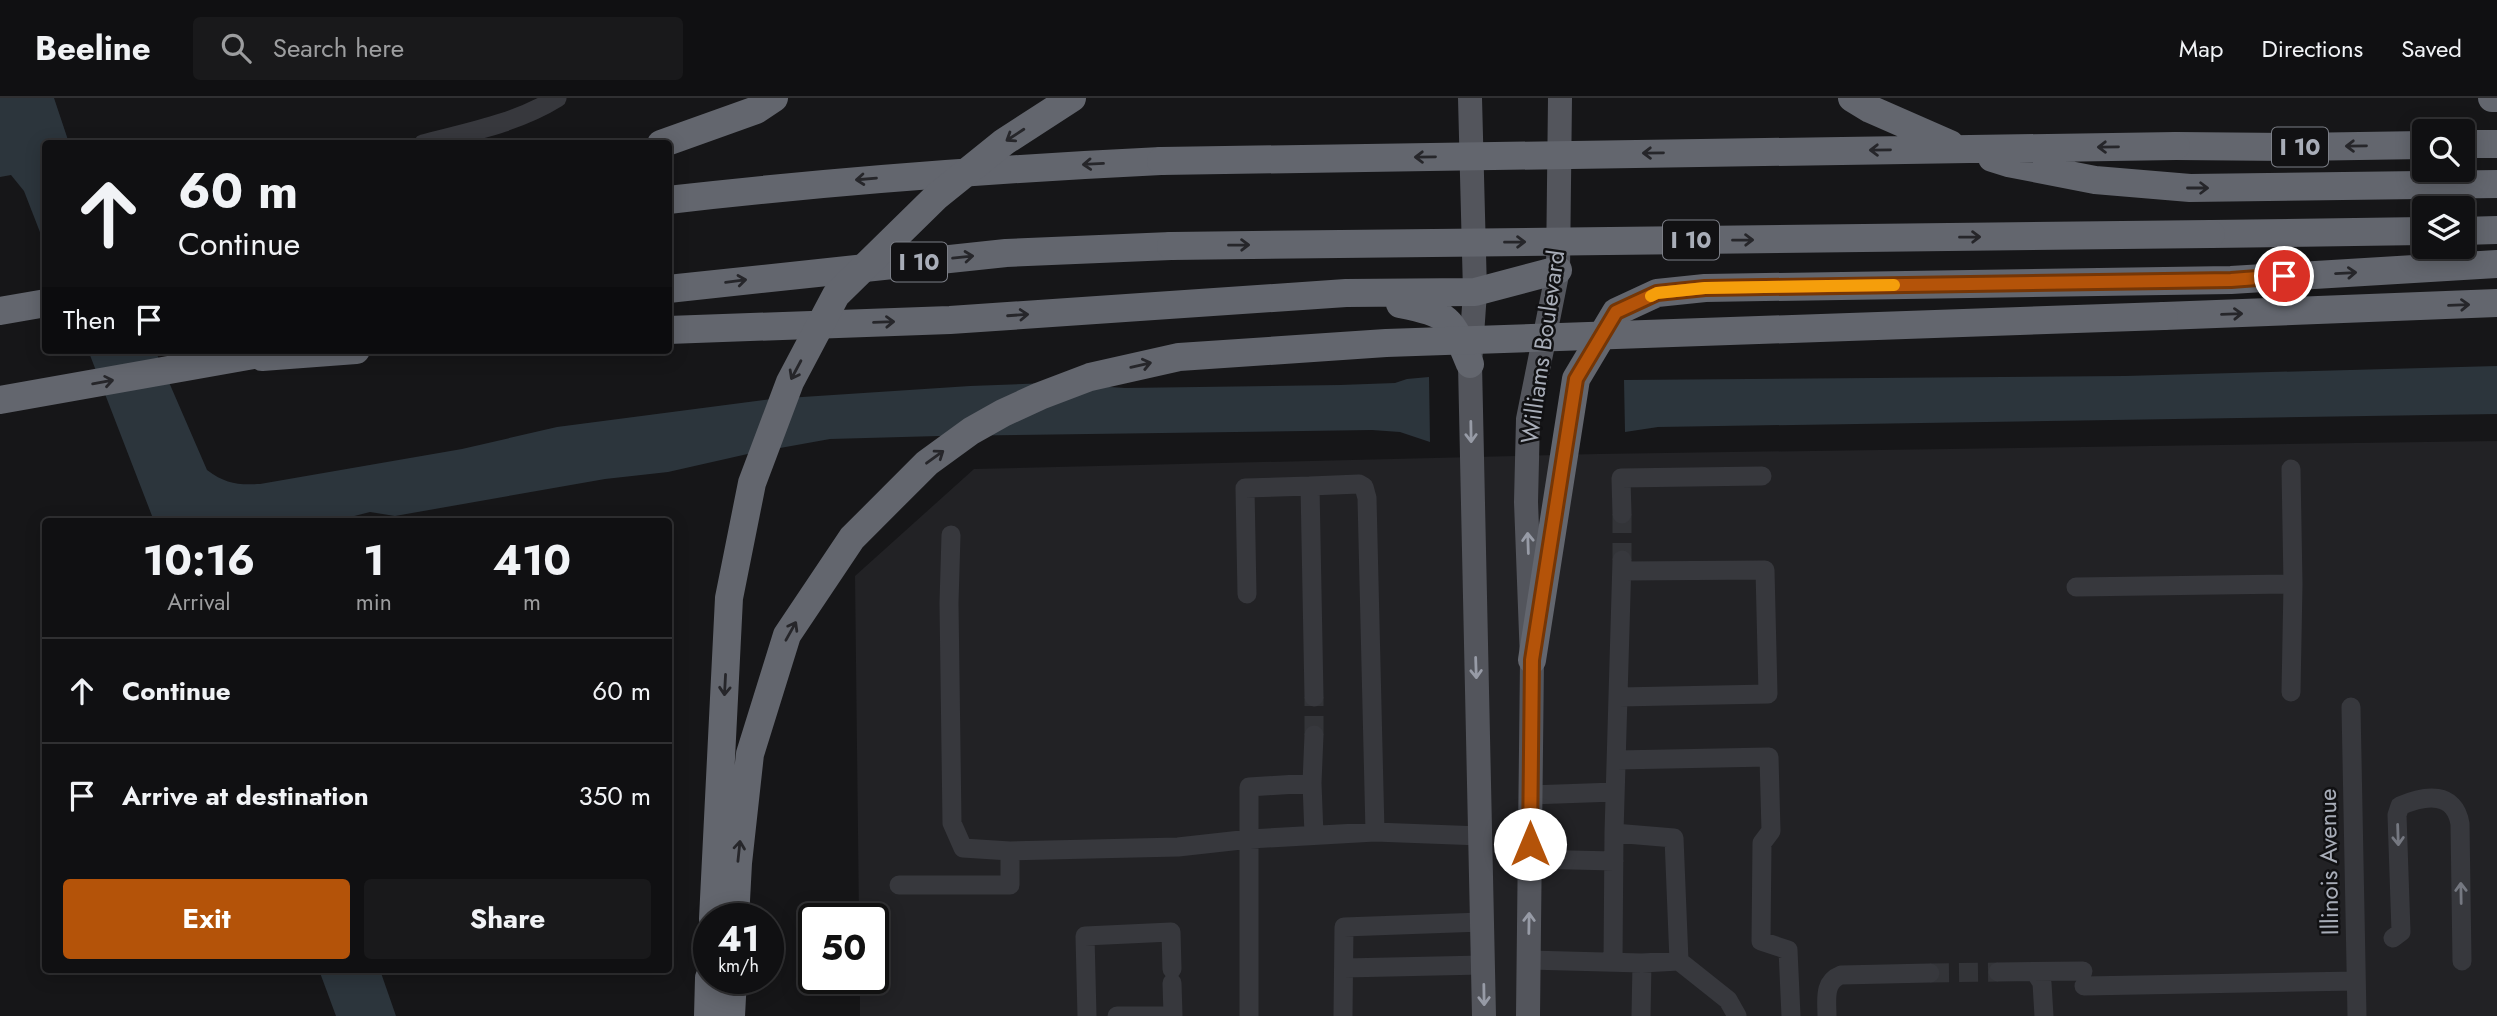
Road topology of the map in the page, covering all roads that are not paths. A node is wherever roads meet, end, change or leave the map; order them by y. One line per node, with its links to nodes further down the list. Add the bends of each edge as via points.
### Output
1 (557, 98): 7 (street, via 538,110)
2 (774, 98): 8 (highway, via 756,110)
3 (1072, 98): 58 (highway, one-way to 58, bridge, via 1004,142 937,196 836,295 790,382 752,483 729,598)
4 (1470, 98): 20 (main road)
5 (1560, 98): 18 (main road, Williams Boulevard)
6 (1852, 98): 12 (highway, one-way to 12, bridge, via 1938,140 1996,160 2095,180 2190,188)
7 (439, 140)
8 (672, 140)
9 (2475, 144): 10 (highway)
10 (2497, 144)
11 (2412, 145): 13 (highway, I 10, one-way to 13, bridge, via 1161,161 828,182)
12 (2497, 184)
13 (672, 200)
14 (2497, 230): 16 (highway)
15 (2412, 231): 19 (highway, I 10, one-way to 15, bridge, via 1006,253 1171,246)
16 (2475, 231)
17 (2497, 264): 39 (highway, one-way to 17, via 1576,379 1616,312 1657,293 1705,288 2231,280)
18 (1558, 271): 20 (highway); 39 (main road, Williams Boulevard, one-way to 18, via 1528,419)
19 (672, 289)
20 (1475, 292): 21 (highway); 29 (main road)
21 (1346, 293): 25 (highway, one-way to 21, via 950,320); 29 (highway, via 1434,311 1455,327)
22 (2497, 303): 59 (highway, one-way to 22, bridge, via 750,754 787,635 852,538 927,463 971,431 1090,377 1179,357 1386,343)
23 (42, 304): 24 (highway)
24 (1, 311)
25 (672, 330)
26 (259, 354): 28 (highway)
27 (301, 354): 28 (highway)
28 (232, 359): 30 (highway, one-way to 28)
29 (1470, 363): 52 (main road, one-way to 52)
30 (0, 400)
31 (2291, 469): 36 (street)
32 (1762, 476): 34 (street, via 1621,478)
33 (1310, 486): 38 (street, via 1245,488); 42 (street); 49 (street, via 1359,484 1367,498)
34 (1622, 514)
35 (951, 535): 54 (street, via 953,823 964,848)
36 (2292, 584): 37 (street); 40 (street)
37 (2076, 587)
38 (1247, 594)
39 (1532, 660): 48 (main road, Williams Boulevard)
40 (2291, 692)
41 (1619, 697): 41 (street, via 1623,566 1765,570 1768,694); 45 (street)
42 (1314, 698)
43 (2351, 706): 72 (street, Illinois Avenue)
44 (1314, 736): 46 (street)
45 (1617, 760): 47 (street); 86 (street, via 1769,757 1771,831 1762,843 1761,941 1788,950)
46 (1312, 783): 51 (street); 53 (street, via 1249,787)
47 (1615, 792): 48 (street); 50 (street)
48 (1530, 795): 55 (main road, Williams Boulevard)
49 (1375, 832): 51 (street); 52 (street)
50 (1614, 833): 56 (street); 64 (street, via 1674,838)
51 (1314, 835): 53 (street)
52 (1481, 836): 60 (main road)
53 (1250, 839): 54 (street, via 1178,847); 80 (street)
54 (1010, 851): 57 (street, via 1010,885)
55 (1530, 859): 56 (street); 62 (main road, Williams Boulevard, one-way to 55)
56 (1614, 861): 63 (street)
57 (899, 885)
58 (714, 903)
59 (736, 903)
60 (1482, 922): 67 (main road); 68 (street, via 1344,927)
61 (2393, 938): 65 (street, one-way to 61, via 2460,824 2458,810 2450,801 2432,799 2400,806 2401,932)
62 (1529, 960): 63 (street); 83 (main road, Williams Boulevard)
63 (1613, 961): 66 (street)
64 (1679, 961): 66 (street); 85 (street, via 1728,1000)
65 (2462, 961)
66 (1642, 962): 84 (street)
67 (1483, 965): 68 (street); 82 (main road, one-way to 82)
68 (1343, 968): 81 (street)
69 (1998, 972): 70 (street)
70 (2035, 972): 72 (street, via 2083,979); 88 (street, via 2042,983)
71 (1930, 973): 87 (street, via 1835,978 1827,991)
72 (2356, 981): 89 (street, Illinois Avenue)
73 (709, 994): 76 (highway)
74 (732, 994): 77 (highway)
75 (1173, 1015): 78 (street, via 1171,932 1085,936); 79 (street)
76 (708, 1016)
77 (731, 1016)
78 (1087, 1016)
79 (1117, 1016)
80 (1250, 1016)
81 (1343, 1016)
82 (1484, 1016)
83 (1528, 1016)
84 (1641, 1016)
85 (1737, 1016)
86 (1791, 1016)
87 (1827, 1016)
88 (2044, 1016)
89 (2357, 1016)

